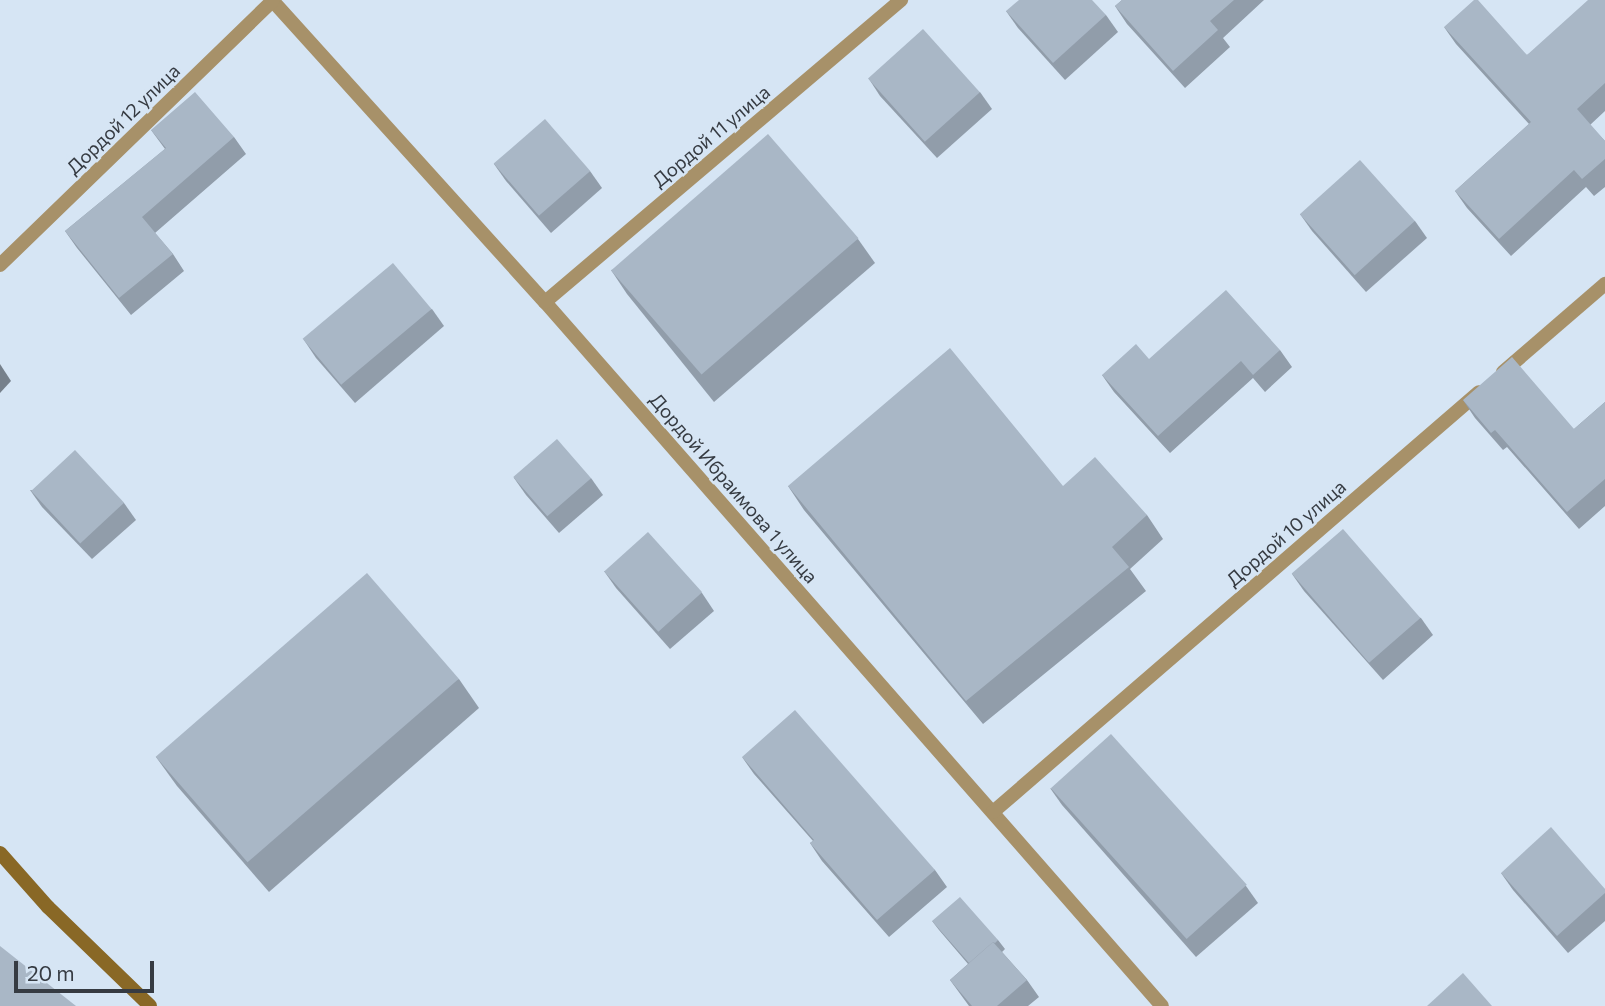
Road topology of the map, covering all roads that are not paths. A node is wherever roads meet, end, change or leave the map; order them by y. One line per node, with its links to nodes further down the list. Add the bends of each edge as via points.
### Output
1 (273, 0): 3 (street, Дордой 12 улица); 5 (street, Дордой Ибраимова 1 улица)
2 (901, 0): 5 (street, Дордой 11 улица)
3 (0, 265)
4 (1605, 284): 6 (street, Дордой 10 улица)
5 (545, 302): 6 (street, Дордой Ибраимова 1 улица)
6 (993, 812): 9 (street, Дордой Ибраимова 1 улица)
7 (0, 853): 8 (main road, via 48,907)
8 (150, 1006)
9 (1162, 1006)

